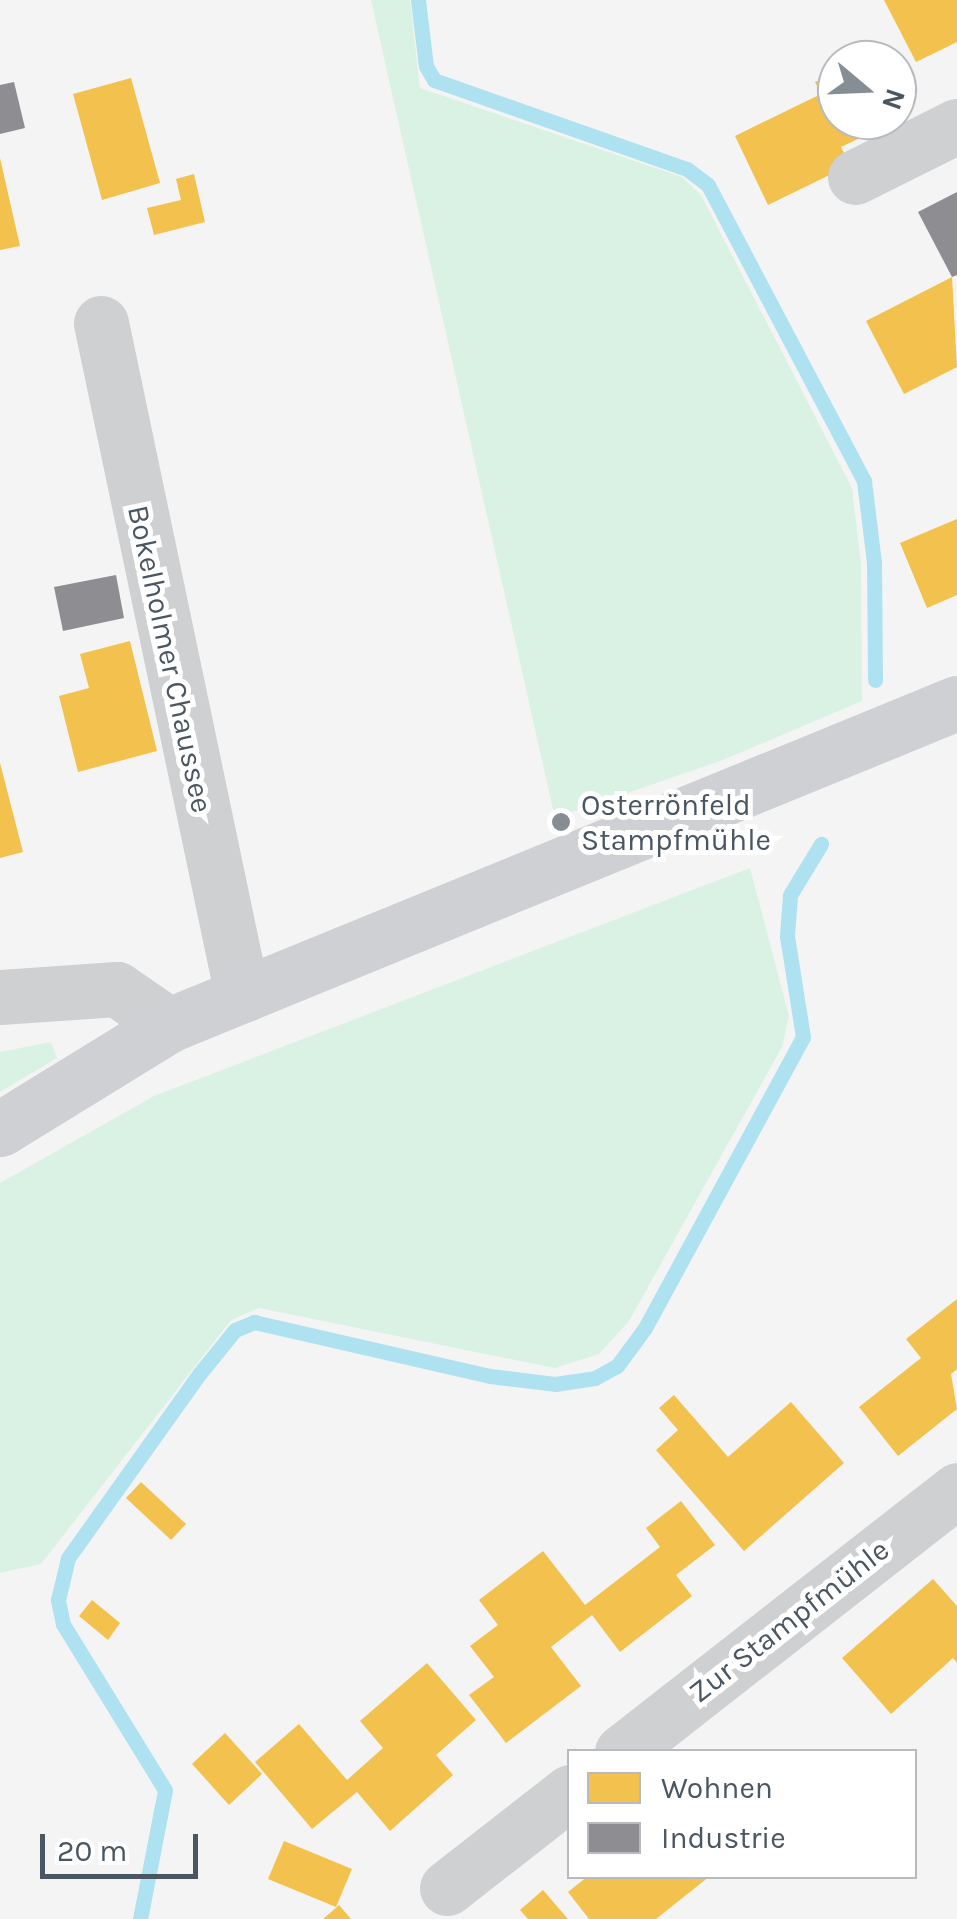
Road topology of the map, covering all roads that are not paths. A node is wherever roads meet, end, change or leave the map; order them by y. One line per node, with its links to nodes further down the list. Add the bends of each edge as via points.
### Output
1 (957, 126): 2 (street)
2 (855, 178)
3 (101, 323): 5 (street, Bokelholmer Chaussee)
4 (957, 703): 5 (main road)
5 (242, 995): 7 (main road)
6 (0, 997): 7 (street, via 117,989)
7 (169, 1025): 8 (main road)
8 (0, 1128)
9 (957, 1490): 10 (street, Zur Stampfmühle)
10 (626, 1749)
11 (567, 1794): 12 (street)
12 (447, 1888)

